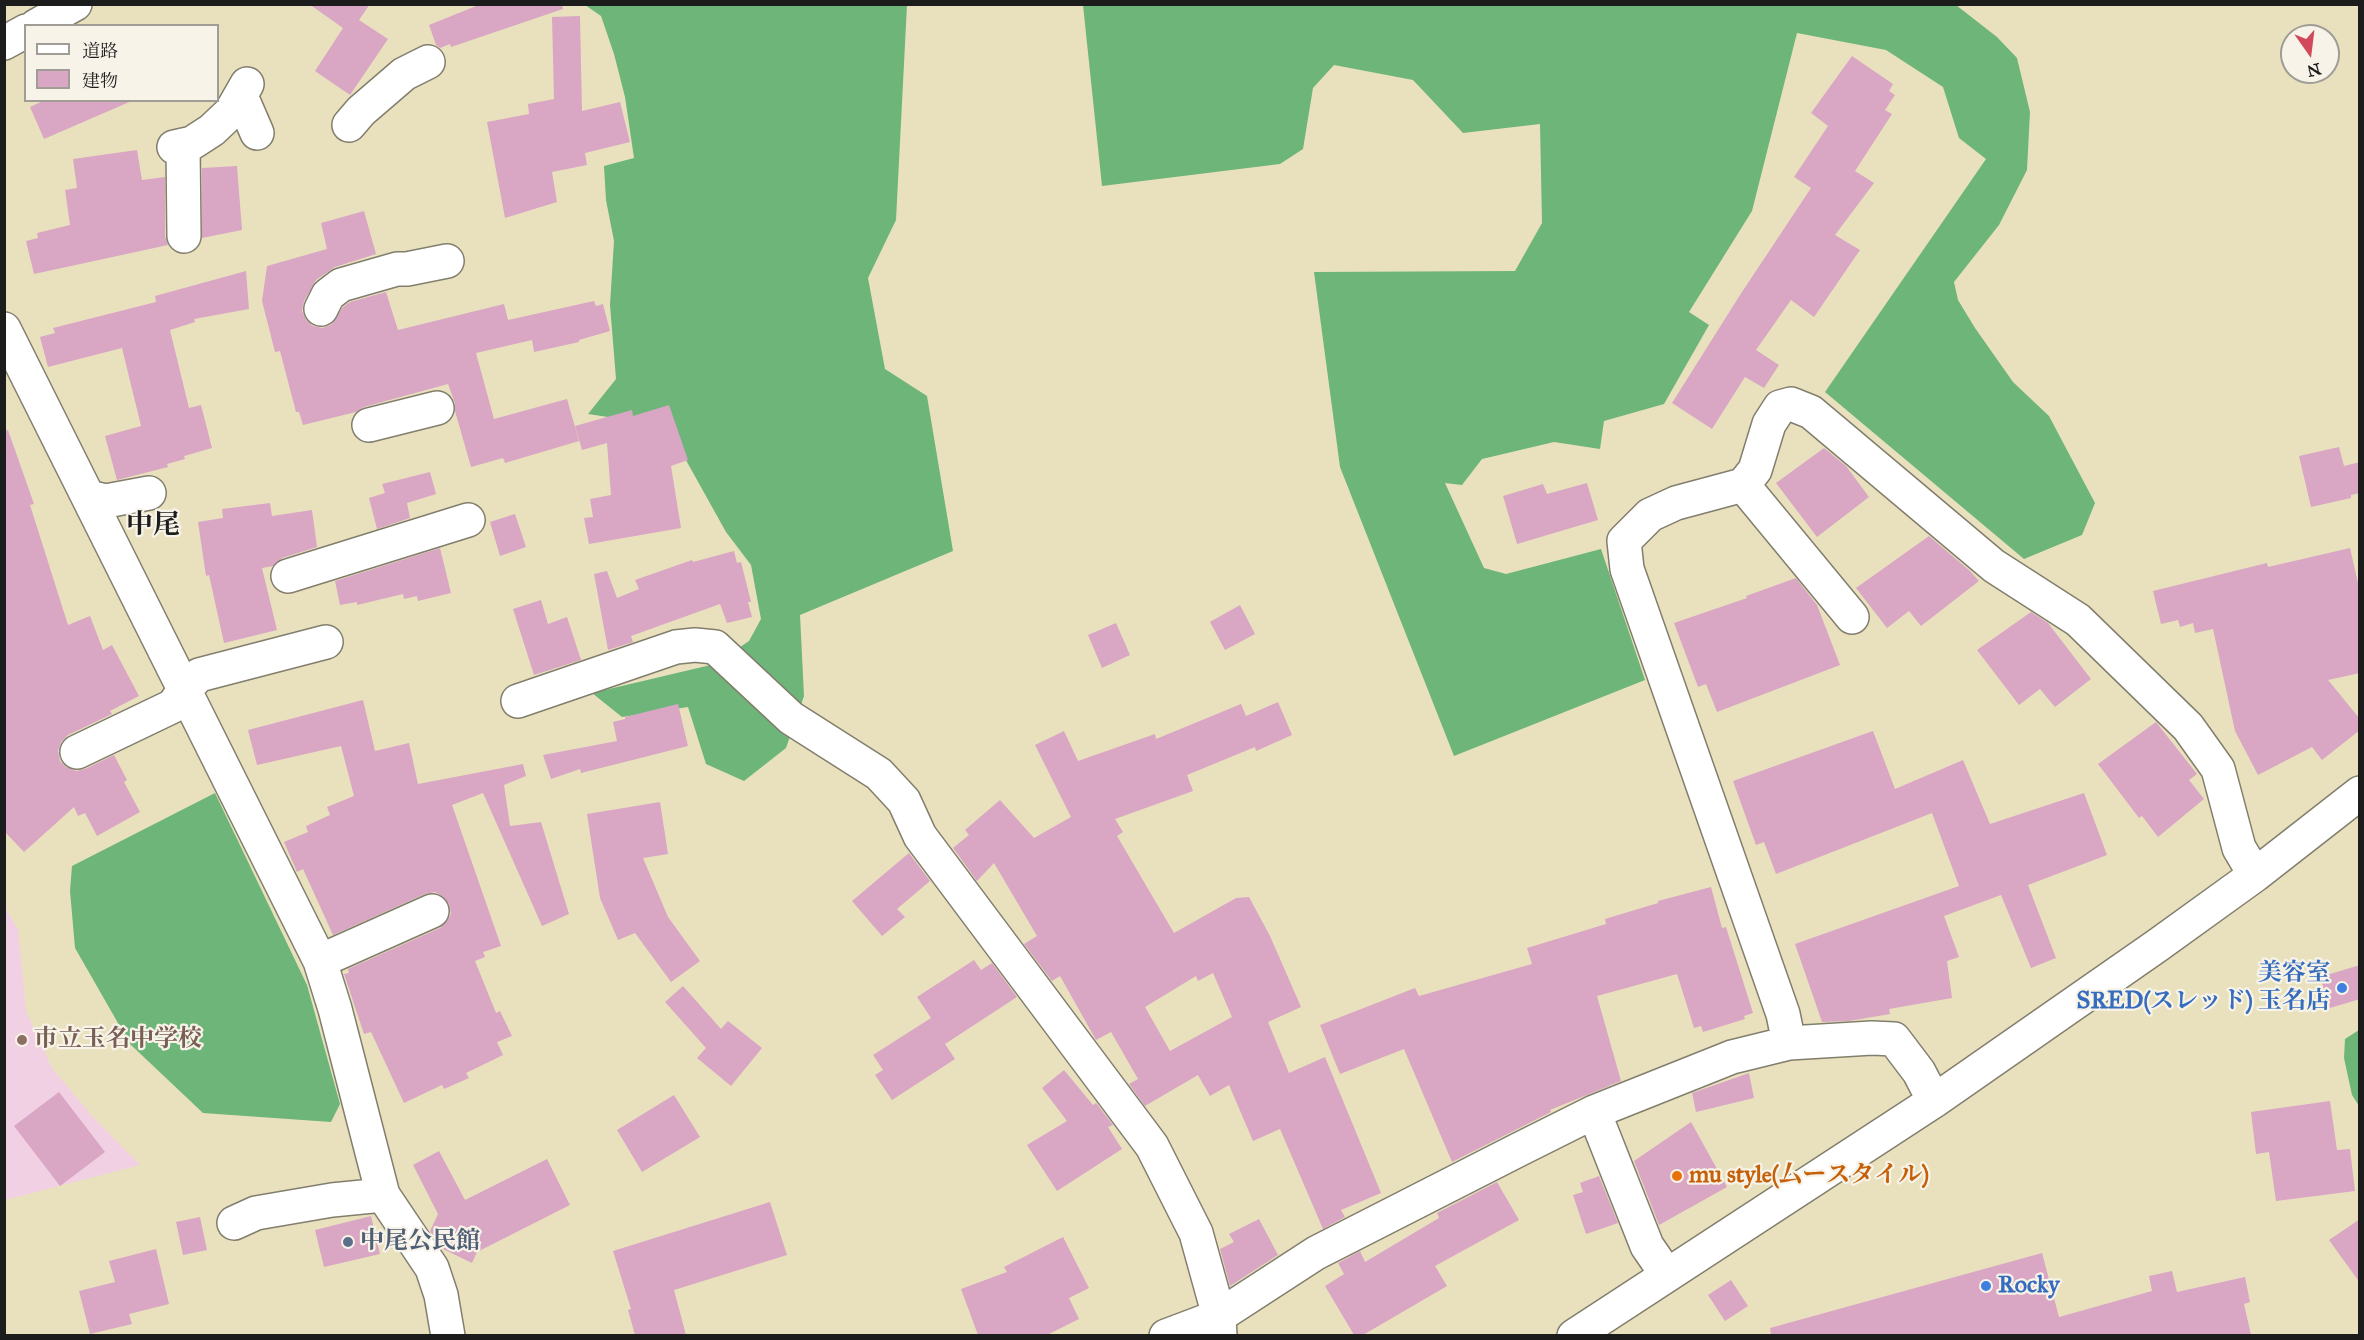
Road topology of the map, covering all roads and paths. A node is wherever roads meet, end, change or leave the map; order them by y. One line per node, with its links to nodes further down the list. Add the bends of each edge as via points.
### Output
1 (75, 4): 2 (street)
2 (40, 24)
3 (24, 32): 4 (street)
4 (4, 42)
5 (428, 62): 6 (street, via 404,74)
6 (348, 125)
7 (257, 133): 8 (street, via 244,90 231,112 212,130 179,146)
8 (184, 236)
9 (447, 261): 10 (street, via 398,269 341,285 328,295)
10 (321, 309)
11 (4, 328): 16 (street)
12 (437, 408): 13 (street)
13 (369, 425)
14 (1743, 485): 19 (street); 25 (street, via 1755,470 1769,424 1780,407 1791,404 1811,412 1994,566 2078,620 2188,728 2218,769 2239,848); 28 (street, via 1676,503 1650,515 1624,541 1627,569)
15 (149, 493): 16 (street, via 106,501)
16 (89, 497): 21 (street)
17 (468, 520): 18 (street)
18 (288, 576)
19 (1852, 617)
20 (326, 642): 21 (street, via 199,675)
21 (184, 690): 23 (street, via 173,706); 27 (street)
22 (518, 701): 34 (street, via 676,647 715,647 791,718 879,774 904,801 920,836 1152,1146 1196,1233)
23 (77, 752)
24 (2359, 796): 25 (street)
25 (2255, 875): 29 (street)
26 (432, 911): 27 (street)
27 (320, 961): 31 (street)
28 (1790, 1043): 29 (street, via 1894,1039 1919,1072); 30 (street, via 1732,1057)
29 (1934, 1101): 33 (street)
30 (1594, 1112): 33 (street, via 1647,1245); 34 (street, via 1316,1253)
31 (383, 1195): 32 (street, via 256,1213); 35 (street, via 432,1268)
32 (234, 1223)
33 (1666, 1275): 37 (street)
34 (1220, 1326): 36 (street)
35 (448, 1335)
36 (1166, 1335)
37 (1574, 1335)

